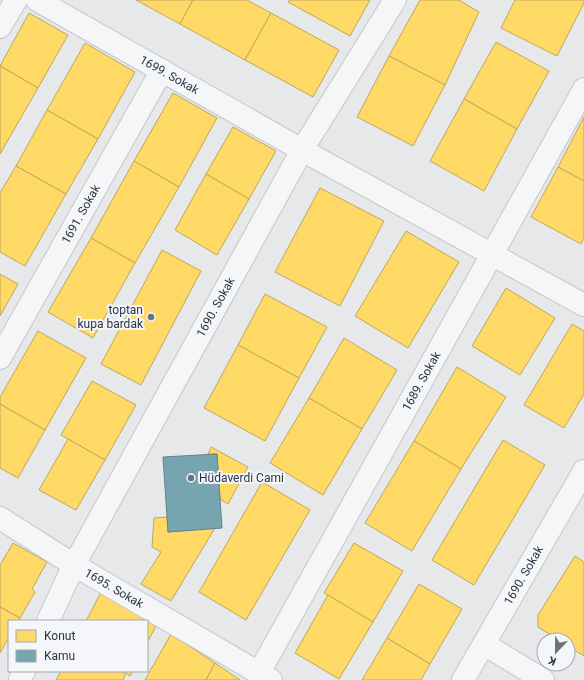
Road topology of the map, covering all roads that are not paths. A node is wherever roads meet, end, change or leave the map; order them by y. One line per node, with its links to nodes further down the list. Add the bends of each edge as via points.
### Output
1 (16, 0): 4 (street)
2 (37, 0): 5 (street, 1699. Sokak)
3 (395, 0): 7 (street, 1690. Sokak)
4 (0, 27)
5 (162, 70): 7 (street, 1699. Sokak); 10 (street, 1691. Sokak)
6 (584, 89): 8 (street, 1689. Sokak)
7 (302, 150): 8 (street, 1699. Sokak); 13 (street, 1690. Sokak)
8 (491, 255): 9 (street, 1699. Sokak); 16 (street, 1689. Sokak)
9 (584, 305)
10 (0, 358)
11 (584, 471): 15 (street, 1690. Sokak)
12 (0, 518): 13 (street, 1695. Sokak)
13 (74, 565): 14 (street, 1690. Sokak); 16 (street, 1695. Sokak)
14 (48, 620)
15 (484, 644): 17 (street, 1690. Sokak); 18 (street)
16 (265, 677)
17 (463, 680)
18 (544, 680)

